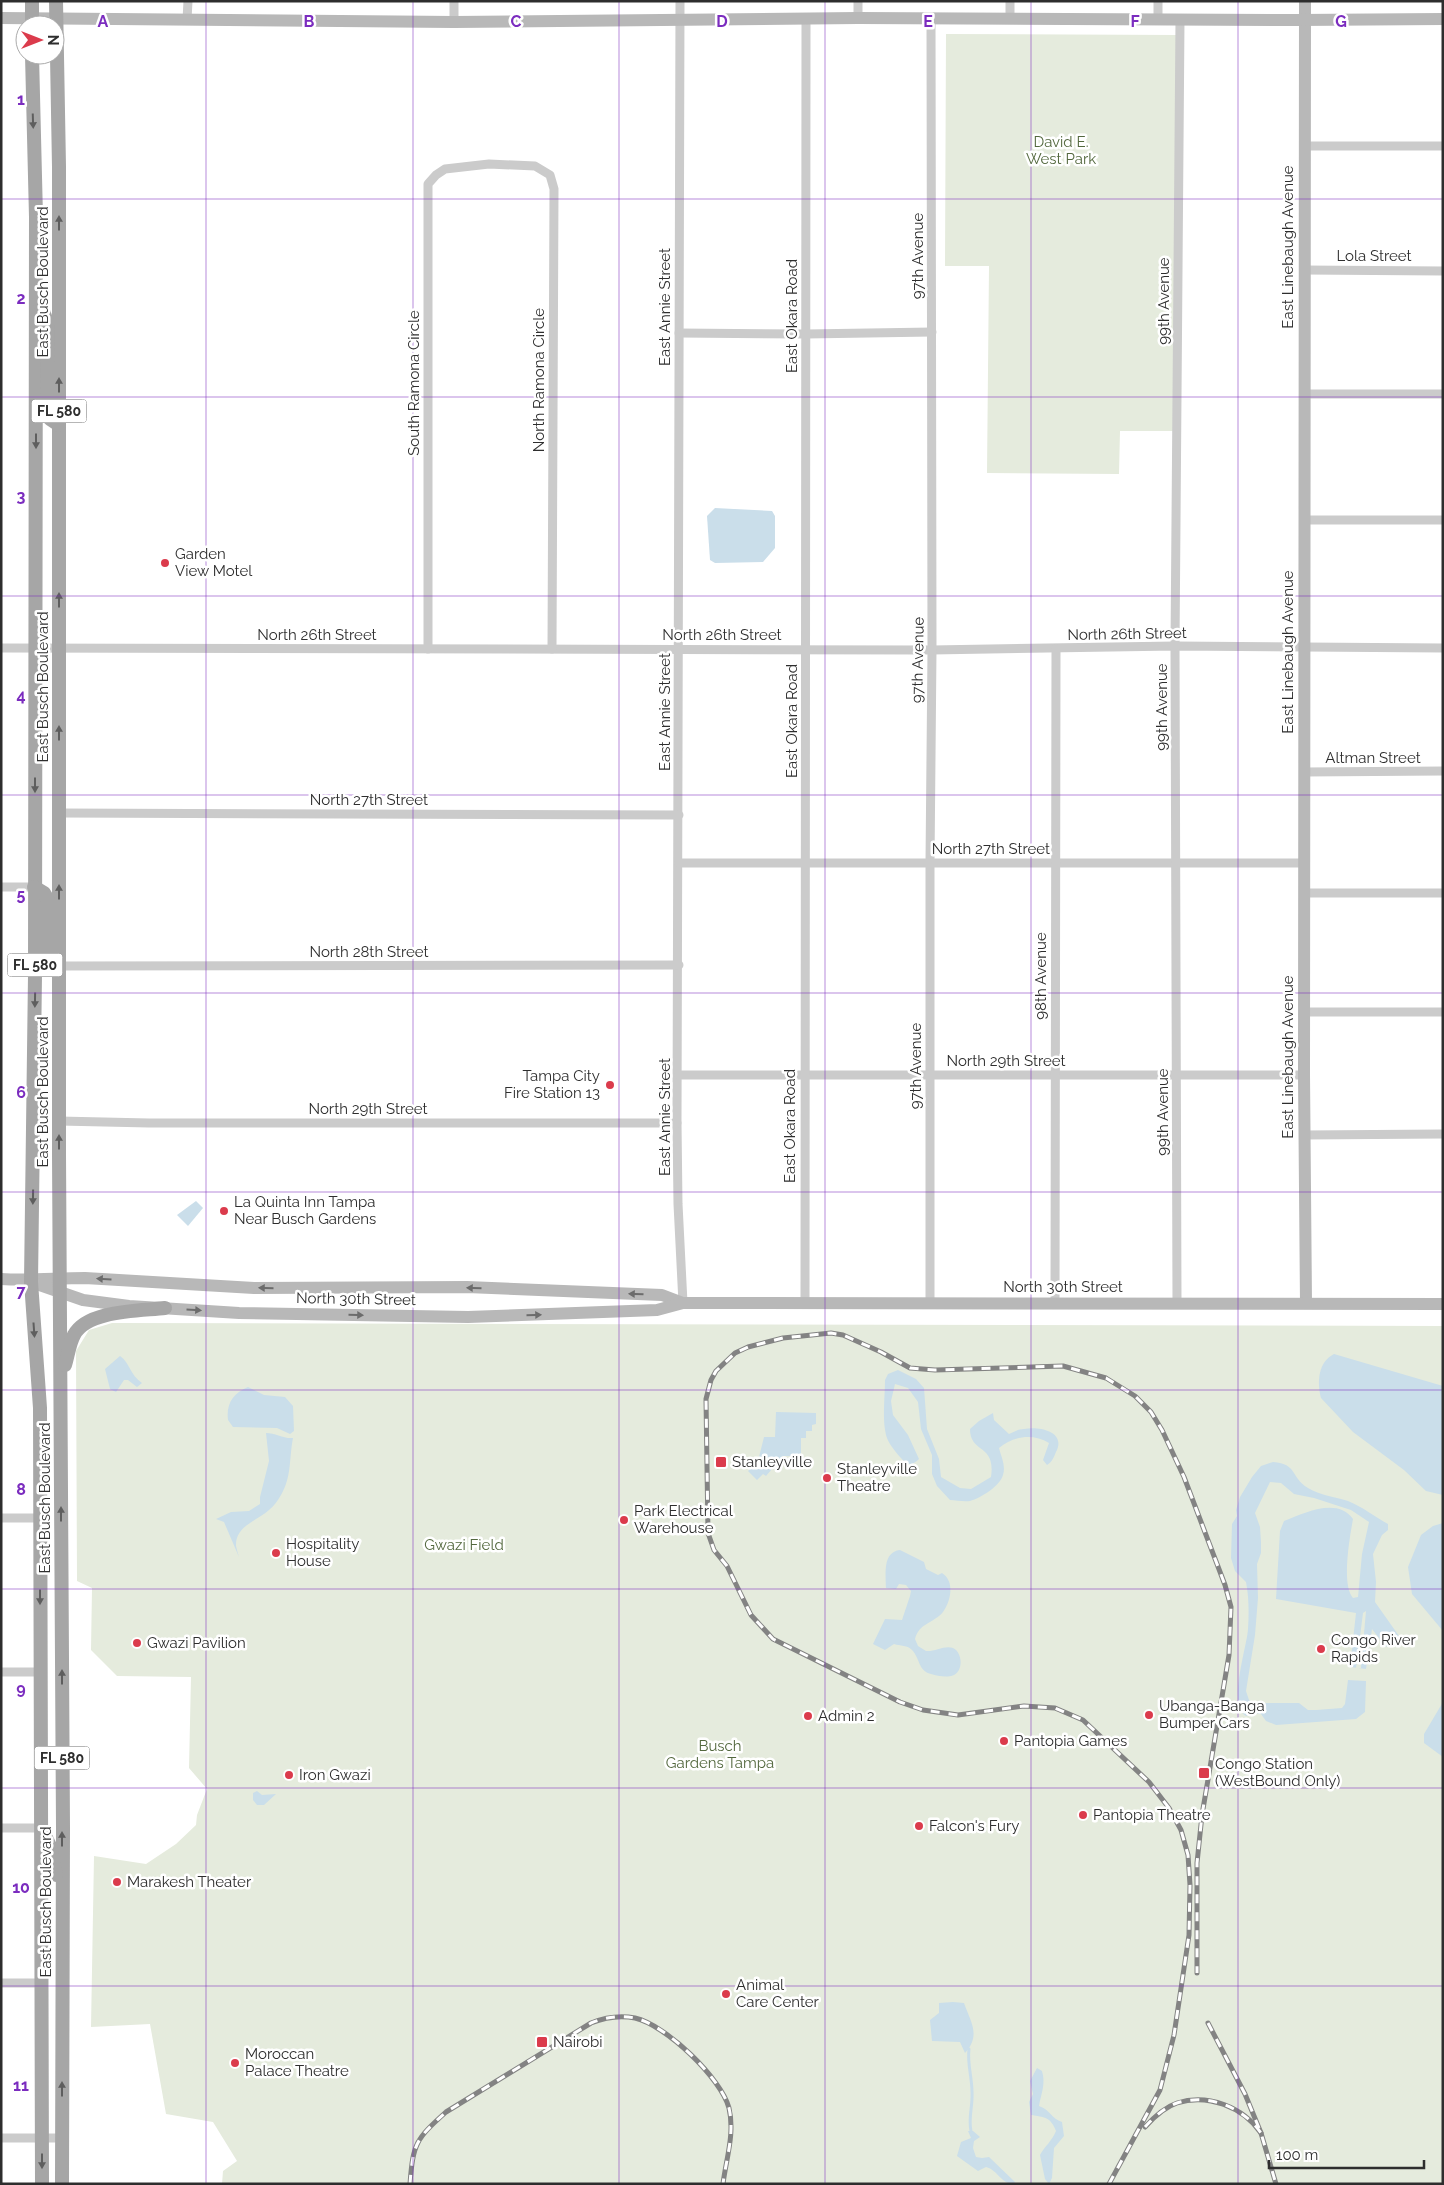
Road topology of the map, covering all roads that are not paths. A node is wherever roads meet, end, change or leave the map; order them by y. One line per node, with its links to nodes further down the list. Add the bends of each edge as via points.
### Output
1 (32, 1): 10 (main road)
2 (56, 1): 11 (main road, East Busch Boulevard / FL 580)
3 (188, 1): 21 (street)
4 (454, 1): 25 (street)
5 (680, 1): 22 (street, East Annie Street)
6 (858, 1): 14 (street)
7 (1010, 1): 16 (street)
8 (1158, 1): 19 (street)
9 (1305, 1): 24 (street, East Linebaugh Avenue)
10 (32, 15)
11 (56, 15)
12 (1, 18): 17 (street)
13 (65, 18): 21 (street)
14 (858, 18): 15 (street); 18 (street)
15 (931, 18): 16 (street); 34 (street, 97th Avenue)
16 (1010, 18): 19 (street)
17 (15, 19)
18 (806, 19): 22 (street); 36 (street, East Okara Road)
19 (1158, 19): 23 (street)
20 (1443, 19): 24 (street)
21 (187, 20): 25 (street)
22 (680, 20): 25 (street); 35 (street, East Annie Street)
23 (1180, 20): 24 (street); 42 (street, 99th Avenue)
24 (1305, 20): 28 (street, East Linebaugh Avenue)
25 (454, 22)
26 (32, 65): 33 (main road, East Busch Boulevard / FL 580, one-way to 33)
27 (57, 65): 39 (main road, East Busch Boulevard / FL 580, one-way to 27)
28 (1304, 146): 29 (street); 31 (street, East Linebaugh Avenue)
29 (1443, 146)
30 (489, 164): 48 (street, South Ramona Circle, via 445,170 428,184); 49 (street, North Ramona Circle, via 535,166 550,175 554,189)
31 (1304, 270): 32 (street, Lola Street); 37 (street, East Linebaugh Avenue)
32 (1443, 271)
33 (36, 290): 39 (main road, via 47,322 48,413 50,419); 44 (main road, East Busch Boulevard / FL 580, one-way to 44)
34 (932, 332): 36 (street); 53 (street, 97th Avenue)
35 (678, 333): 36 (street); 50 (street, East Annie Street)
36 (806, 334): 51 (street, East Okara Road)
37 (1304, 394): 38 (street); 40 (street, East Linebaugh Avenue)
38 (1443, 394)
39 (59, 425): 47 (main road, East Busch Boulevard / FL 580, one-way to 39)
40 (1304, 520): 41 (street); 45 (street, East Linebaugh Avenue)
41 (1443, 520)
42 (1175, 646): 45 (street, North 26th Street); 52 (street, North 26th Street); 58 (street, 99th Avenue)
43 (1, 648): 44 (street, North 26th Street)
44 (36, 648): 47 (street, North 26th Street); 65 (main road, East Busch Boulevard / FL 580, one-way to 65)
45 (1304, 648): 46 (street, North 26th Street); 54 (street, East Linebaugh Avenue)
46 (1443, 648)
47 (59, 649): 48 (street, North 26th Street); 56 (main road, East Busch Boulevard / FL 580, one-way to 47)
48 (428, 649): 49 (street, North 26th Street)
49 (552, 649): 50 (street, North 26th Street)
50 (678, 649): 51 (street, North 26th Street); 57 (street, East Annie Street)
51 (806, 649): 53 (street, North 26th Street); 60 (street, East Okara Road)
52 (1056, 649): 53 (street, North 26th Street); 62 (street, 98th Avenue)
53 (932, 650): 61 (street, 97th Avenue)
54 (1304, 772): 55 (street, Altman Street); 63 (street, East Linebaugh Avenue)
55 (1443, 772)
56 (59, 813): 57 (street, North 27th Street); 69 (main road, East Busch Boulevard / FL 580, one-way to 56)
57 (678, 815): 59 (street, East Annie Street)
58 (1176, 862): 62 (street, North 27th Street); 63 (street, North 27th Street); 75 (street, 99th Avenue)
59 (678, 863): 60 (street, North 27th Street); 68 (street, East Annie Street)
60 (805, 863): 61 (street, North 27th Street); 77 (street, East Okara Road)
61 (930, 863): 62 (street, North 27th Street); 73 (street, 97th Avenue)
62 (1055, 863): 74 (street, 98th Avenue)
63 (1304, 863): 66 (street, East Linebaugh Avenue)
64 (1, 888): 65 (street)
65 (34, 888): 69 (main road, via 44,893 48,900 48,956 50,962); 84 (main road, East Busch Boulevard / FL 580, one-way to 84)
66 (1304, 893): 67 (street); 70 (street, East Linebaugh Avenue)
67 (1443, 893)
68 (678, 965): 69 (street, North 28th Street); 72 (street, East Annie Street)
69 (59, 966): 78 (main road, East Busch Boulevard / FL 580)
70 (1304, 1012): 71 (street); 76 (street, East Linebaugh Avenue)
71 (1443, 1012)
72 (678, 1075): 77 (street, North 29th Street); 79 (street, East Annie Street)
73 (930, 1075): 74 (street, North 29th Street); 77 (street, North 29th Street); 88 (street, 97th Avenue)
74 (1054, 1075): 75 (street, North 29th Street); 89 (street, 98th Avenue)
75 (1176, 1075): 76 (street, North 29th Street); 90 (street, 99th Avenue)
76 (1304, 1075): 81 (street, East Linebaugh Avenue)
77 (804, 1076): 87 (street, East Okara Road)
78 (59, 1121): 79 (street, North 29th Street); 82 (main road, East Busch Boulevard / FL 580, one-way to 78)
79 (677, 1123): 86 (street, East Annie Street)
80 (1443, 1134): 81 (street)
81 (1305, 1135): 91 (street, East Linebaugh Avenue)
82 (59, 1278): 84 (street, North 30th Street); 85 (main road, East Busch Boulevard / FL 580); 86 (street, North 30th Street, one-way to 82, via 662,1295 467,1287 254,1288)
83 (1, 1279): 84 (street, North 30th Street)
84 (31, 1282): 85 (street, North 30th Street); 96 (main road, East Busch Boulevard / FL 580, one-way to 96, via 40,1408)
85 (59, 1293): 93 (street, North 30th Street, via 83,1300); 94 (main road, East Busch Boulevard / FL 580)
86 (683, 1303): 87 (street, North 30th Street); 93 (street, North 30th Street, one-way to 86, via 239,1313 468,1318 657,1310)
87 (805, 1303): 88 (street, North 30th Street)
88 (930, 1303): 89 (street, North 30th Street)
89 (1055, 1304): 90 (street, North 30th Street)
90 (1176, 1304): 91 (street, North 30th Street)
91 (1306, 1304): 92 (street, North 30th Street)
92 (1443, 1304)
93 (165, 1308): 94 (main road, via 100,1316 82,1327 74,1334)
94 (61, 1378): 97 (main road, East Busch Boulevard / FL 580, one-way to 94)
95 (1, 1518): 96 (street)
96 (40, 1518): 97 (main road, via 49,1523 53,1531); 99 (main road, East Busch Boulevard / FL 580, one-way to 99)
97 (62, 1632): 102 (main road, East Busch Boulevard / FL 580, one-way to 97)
98 (1, 1672): 99 (street)
99 (40, 1672): 101 (main road, East Busch Boulevard / FL 580)
100 (1, 1828): 101 (street)
101 (42, 1828): 102 (main road, via 55,1865); 104 (main road, East Busch Boulevard / FL 580)
102 (62, 1936): 107 (main road, East Busch Boulevard / FL 580, one-way to 102)
103 (1, 1983): 104 (street)
104 (42, 1983): 106 (main road, East Busch Boulevard / FL 580)
105 (1, 2138): 106 (street)
106 (42, 2138): 107 (street); 108 (main road, East Busch Boulevard / FL 580, one-way to 108)
107 (61, 2138): 109 (main road, East Busch Boulevard / FL 580)
108 (42, 2184)
109 (62, 2184)

